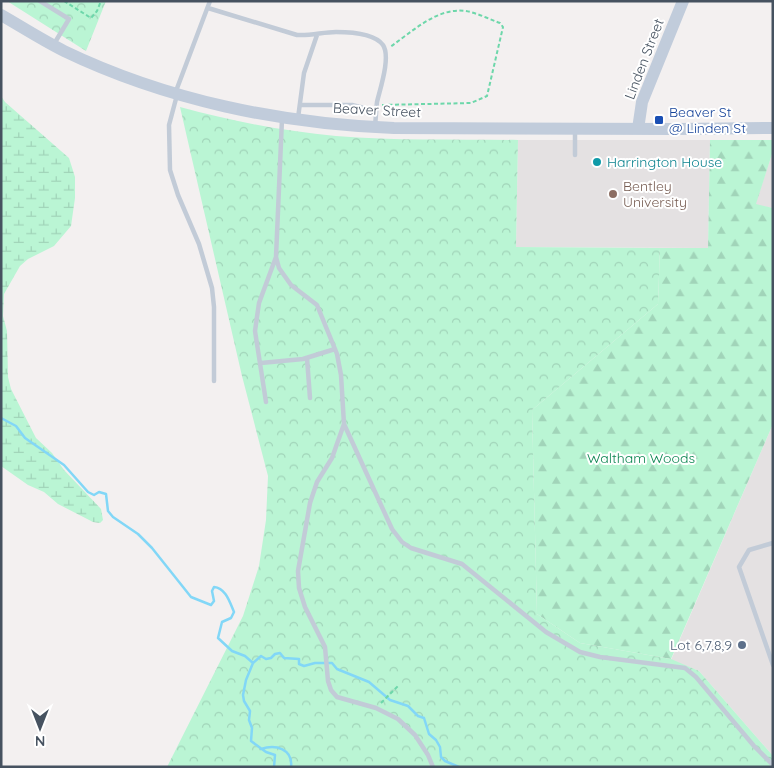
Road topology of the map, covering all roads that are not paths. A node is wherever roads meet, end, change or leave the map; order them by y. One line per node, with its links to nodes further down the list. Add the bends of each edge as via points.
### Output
1 (40, 1): 7 (lane, via 69,19)
2 (210, 1): 4 (lane)
3 (683, 1): 16 (main road, Linden Street, via 642,102)
4 (208, 8): 6 (lane, via 297,35); 8 (lane)
5 (1, 15): 7 (main road, Beaver Street)
6 (317, 35): 9 (lane, via 304,73); 10 (lane, via 361,33 382,44 385,51 383,80)
7 (54, 46): 8 (main road, Beaver Street, via 106,69)
8 (177, 93): 11 (main road, Beaver Street); 22 (lane, via 169,125 170,170 199,244 212,288)
9 (301, 104): 10 (lane); 12 (lane)
10 (377, 108): 13 (lane)
11 (282, 117): 12 (main road, Beaver Street); 18 (lane)
12 (298, 120): 13 (main road, Beaver Street)
13 (375, 127): 15 (main road, Beaver Street)
14 (773, 128): 16 (main road, Beaver Street)
15 (575, 129): 16 (main road, Beaver Street); 17 (lane)
16 (638, 129)
17 (575, 155)
18 (276, 257): 19 (lane, via 285,278 317,305); 21 (lane, via 256,317)
19 (335, 349): 20 (lane); 25 (lane, via 341,375)
20 (307, 358): 21 (lane); 23 (lane)
21 (261, 364): 24 (lane)
22 (214, 381)
23 (310, 398)
24 (266, 402)
25 (344, 424): 28 (lane, via 392,528 402,542 411,548 462,564 546,632 580,652 685,668); 29 (lane, via 310,503 298,571 299,588 322,637 331,690 338,697 376,708 398,719 415,735)
26 (773, 544): 27 (lane, via 749,550 738,567)
27 (773, 665)
28 (773, 765)
29 (433, 767)

